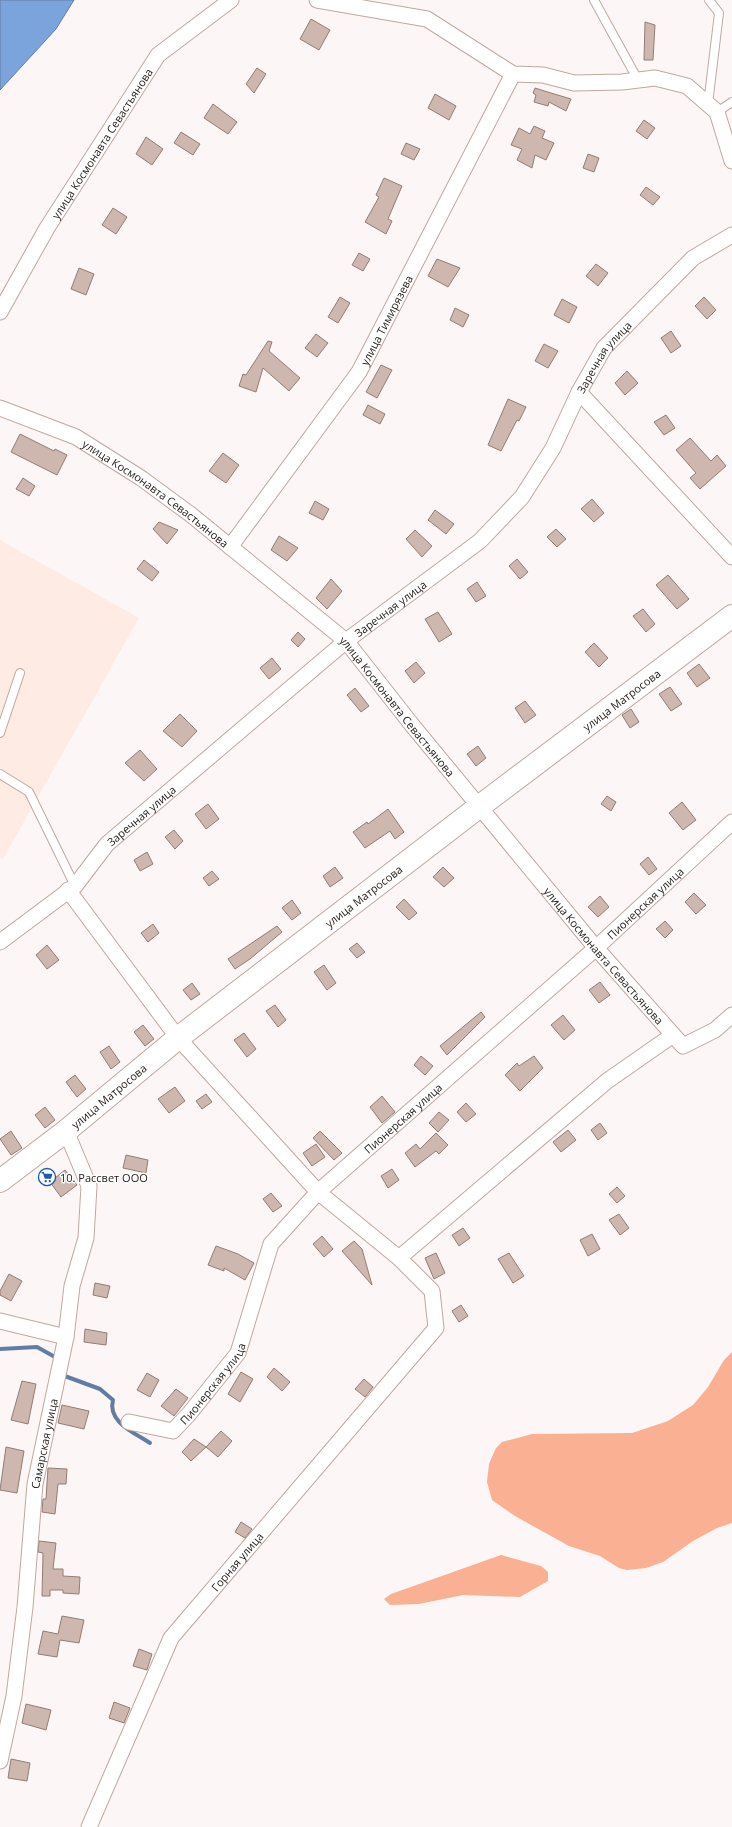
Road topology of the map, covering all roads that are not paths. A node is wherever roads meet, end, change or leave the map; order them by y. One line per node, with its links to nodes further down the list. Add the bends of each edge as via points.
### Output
1 (231, 0): 11 (street, улица Космонавта Севастьянова, via 158,55 47,228)
2 (317, 0): 5 (street, via 427,19)
3 (594, 0): 6 (lane)
4 (710, 0): 8 (lane, via 719,13)
5 (513, 74): 6 (street, via 543,76 574,83); 14 (street, улица Тимирязева, via 359,372)
6 (638, 80): 8 (street, via 655,78 687,86)
7 (732, 102): 8 (lane)
8 (713, 108): 9 (street)
9 (732, 161)
10 (732, 235): 12 (street, Заречная улица, via 692,258 604,348)
11 (0, 312)
12 (579, 392): 15 (street); 17 (street, Заречная улица, via 553,448 522,497 486,536)
13 (0, 408): 14 (street, улица Космонавта Севастьянова, via 76,438 141,478)
14 (230, 548): 17 (street, улица Космонавта Севастьянова)
15 (732, 557)
16 (732, 616): 21 (main road, улица Матросова)
17 (346, 641): 21 (street, улица Космонавта Севастьянова); 23 (street, Заречная улица, via 107,844)
18 (20, 673): 19 (lane)
19 (0, 733)
20 (0, 774): 23 (lane, via 30,792)
21 (480, 806): 25 (street, улица Космонавта Севастьянова); 28 (main road, улица Матросова)
22 (732, 822): 25 (street, Пионерская улица)
23 (71, 888): 24 (street, Заречная улица); 28 (street)
24 (0, 942)
25 (596, 948): 27 (street, улица Космонавта Севастьянова); 31 (street, Пионерская улица)
26 (732, 1015): 27 (street, улица Космонавта Севастьянова, via 715,1030 683,1046)
27 (673, 1035): 32 (street, via 607,1081)
28 (178, 1038): 29 (main road, улица Матросова); 31 (street)
29 (66, 1131): 30 (main road, улица Матросова); 34 (street, Самарская улица, via 89,1186 86,1238 72,1286)
30 (0, 1182)
31 (318, 1192): 32 (street); 35 (street, Пионерская улица, via 270,1244 238,1353 189,1414 173,1431)
32 (399, 1258): 37 (street, Горная улица, via 432,1291 436,1328 171,1638)
33 (0, 1321): 34 (street)
34 (66, 1337): 36 (street, Самарская улица, via 35,1484 25,1607 14,1696)
35 (129, 1422)
36 (0, 1761)
37 (89, 1827)

